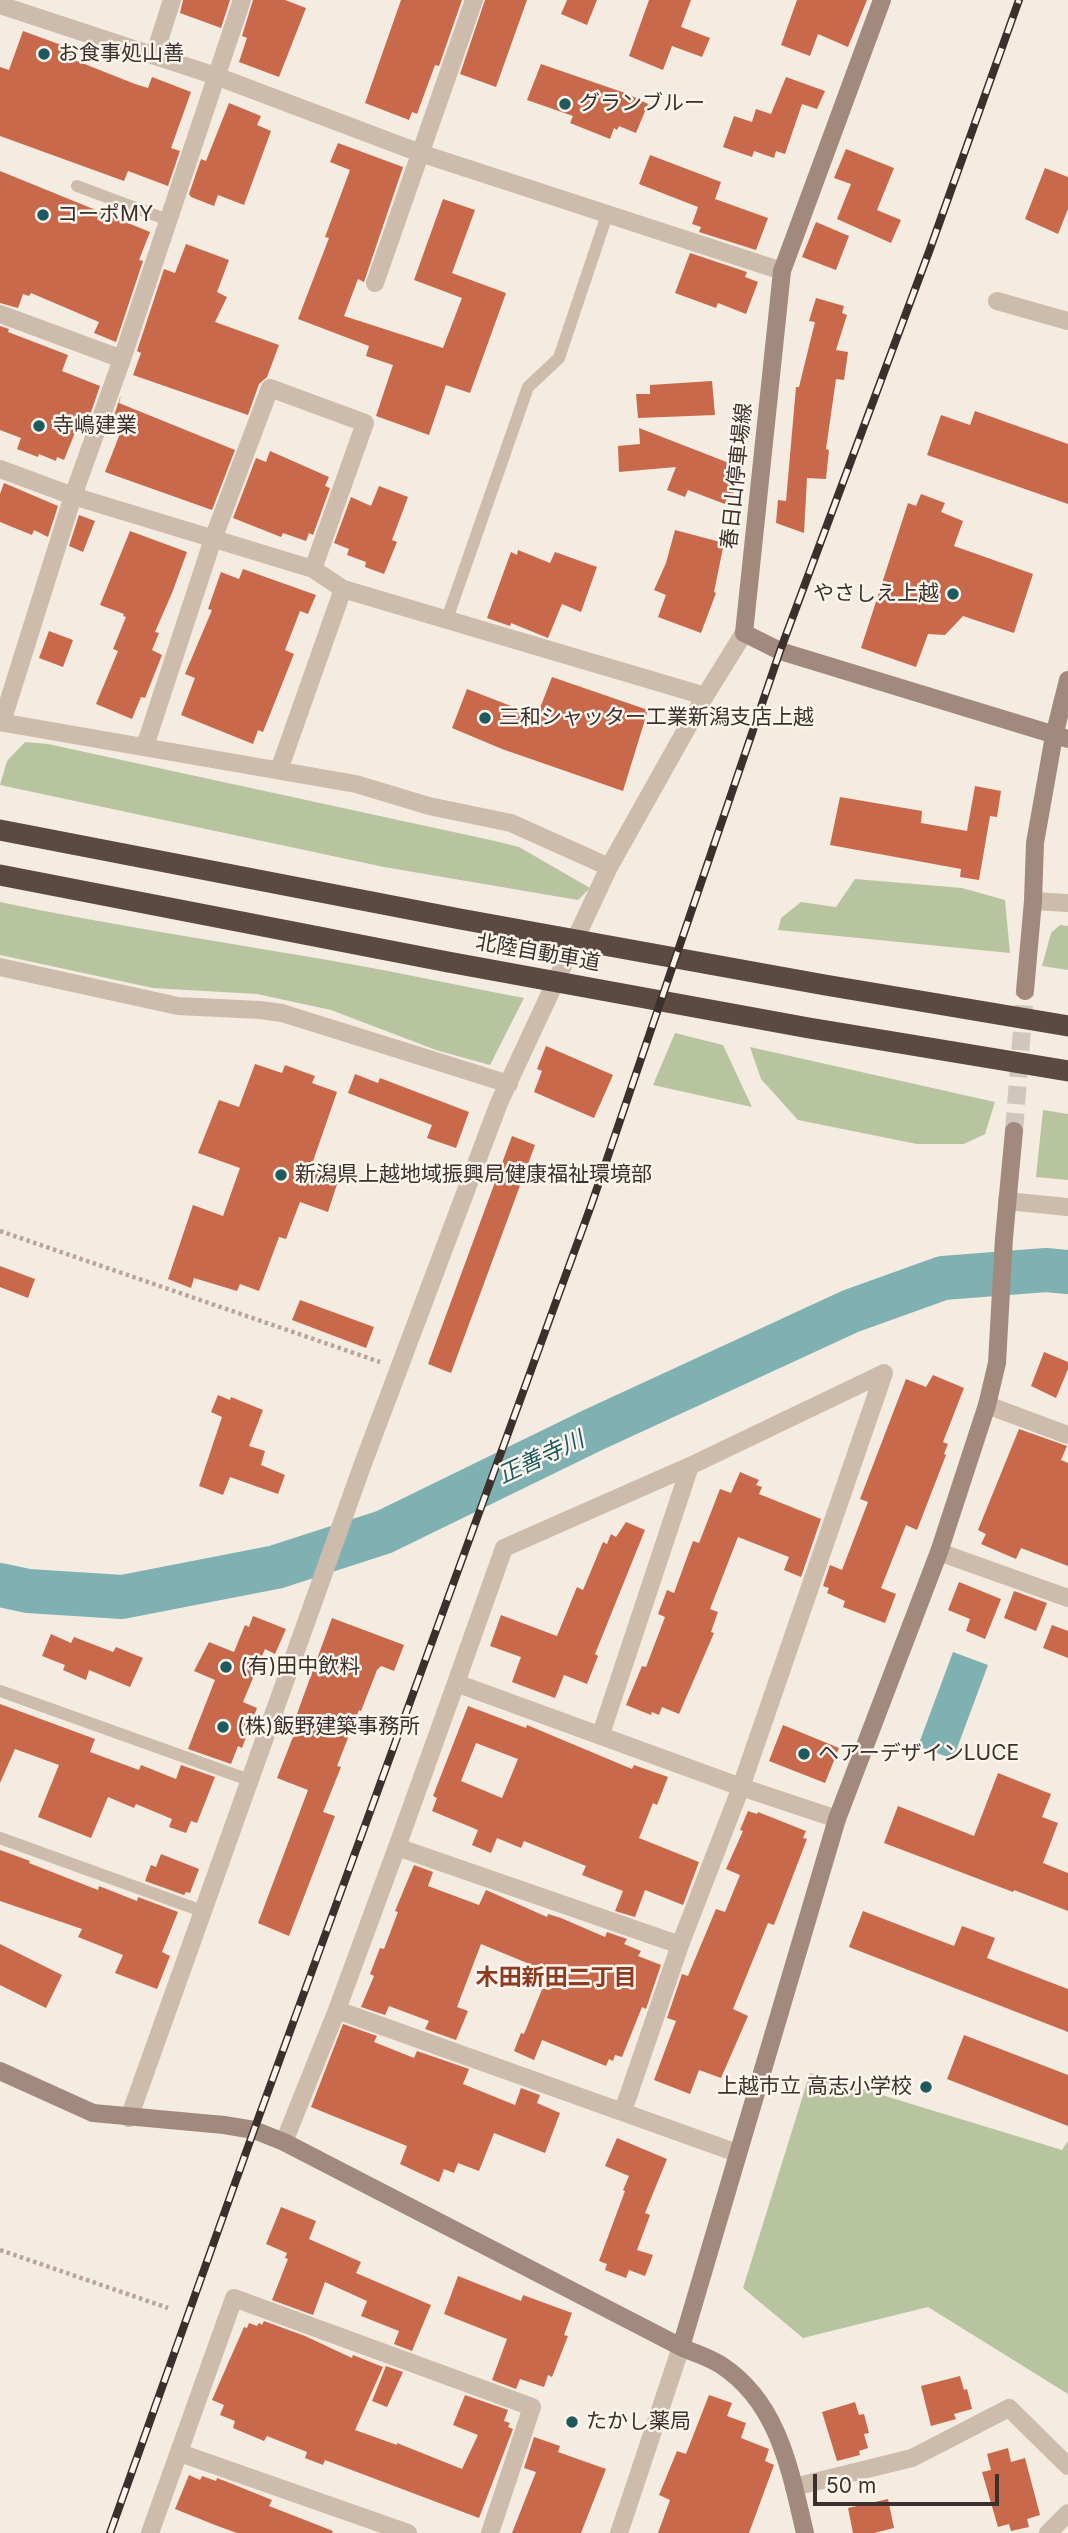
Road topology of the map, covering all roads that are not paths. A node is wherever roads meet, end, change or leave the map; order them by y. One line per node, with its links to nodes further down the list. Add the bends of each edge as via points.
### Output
1 (172, 0): 6 (street)
2 (242, 0): 7 (street)
3 (474, 0): 8 (street)
4 (882, 0): 12 (street, 春日山停車場線)
5 (0, 5): 6 (street)
6 (154, 56): 7 (street)
7 (216, 76): 8 (street); 11 (street)
8 (420, 153): 10 (street); 13 (street)
9 (77, 186): 11 (lane)
10 (607, 215): 12 (street); 23 (lane, via 559,358 528,387)
11 (168, 220): 17 (street)
12 (782, 271): 24 (street, 春日山停車場線)
13 (375, 283)
14 (997, 301): 16 (street)
15 (0, 314): 17 (street)
16 (1068, 321)
17 (121, 359): 19 (street)
18 (0, 470): 19 (street)
19 (73, 496): 20 (street); 27 (street)
20 (213, 538): 21 (street); 21 (street, via 270,388 365,423); 29 (street)
21 (313, 569): 22 (street)
22 (343, 589): 23 (street); 30 (street)
23 (447, 619): 26 (street)
24 (744, 633): 26 (street); 28 (street, via 780,651)
25 (1068, 680): 28 (street)
26 (705, 696): 32 (street)
27 (1, 722): 29 (street)
28 (1061, 738): 34 (street, via 1035,843)
29 (145, 746): 30 (street)
30 (279, 770): 32 (street, via 356,784 429,806 511,823)
31 (0, 830): 38 (highway, 北陸自動車道, via 460,919)
32 (609, 867): 40 (street)
33 (0, 874): 39 (highway, 北陸自動車道, via 448,962)
34 (1033, 901): 35 (street); 37 (street)
35 (1068, 903)
36 (0, 967): 40 (street, via 178,1006 282,1013)
37 (1025, 991)
38 (1068, 1026)
39 (1068, 1072)
40 (509, 1084): 52 (street, via 361,1469)
41 (1014, 1131): 42 (street)
42 (1007, 1201): 43 (street); 44 (street, via 997,1363)
43 (1068, 1207)
44 (987, 1405): 45 (street); 47 (street)
45 (1068, 1435)
46 (690, 1466): 49 (street, via 504,1548); 51 (street); 53 (street, via 884,1373)
47 (939, 1552): 48 (street); 54 (street)
48 (1068, 1598)
49 (456, 1683): 51 (street); 56 (street)
50 (0, 1691): 52 (lane)
51 (601, 1734): 53 (street)
52 (249, 1780): 57 (street)
53 (741, 1787): 54 (street); 58 (street)
54 (837, 1819): 64 (street)
55 (0, 1838): 57 (lane)
56 (397, 1847): 58 (street); 59 (street)
57 (202, 1911): 62 (street)
58 (680, 1945): 61 (street)
59 (337, 2010): 61 (street); 63 (street)
60 (0, 2071): 62 (street, via 93,2113)
61 (623, 2111): 64 (street)
62 (129, 2118): 63 (street, via 254,2130)
63 (284, 2142): 65 (street)
64 (737, 2153): 65 (street)
65 (681, 2347): 68 (street, via 720,2364 765,2409 789,2463); 73 (street)
66 (180, 2452): 70 (street); 71 (street); 72 (street, via 234,2298 532,2407)
67 (1068, 2466): 68 (street, via 1009,2408 912,2458)
68 (794, 2487): 74 (street)
69 (1068, 2513): 75 (street)
70 (150, 2533)
71 (408, 2533)
72 (490, 2533)
73 (619, 2533)
74 (805, 2533)
75 (1048, 2533)

